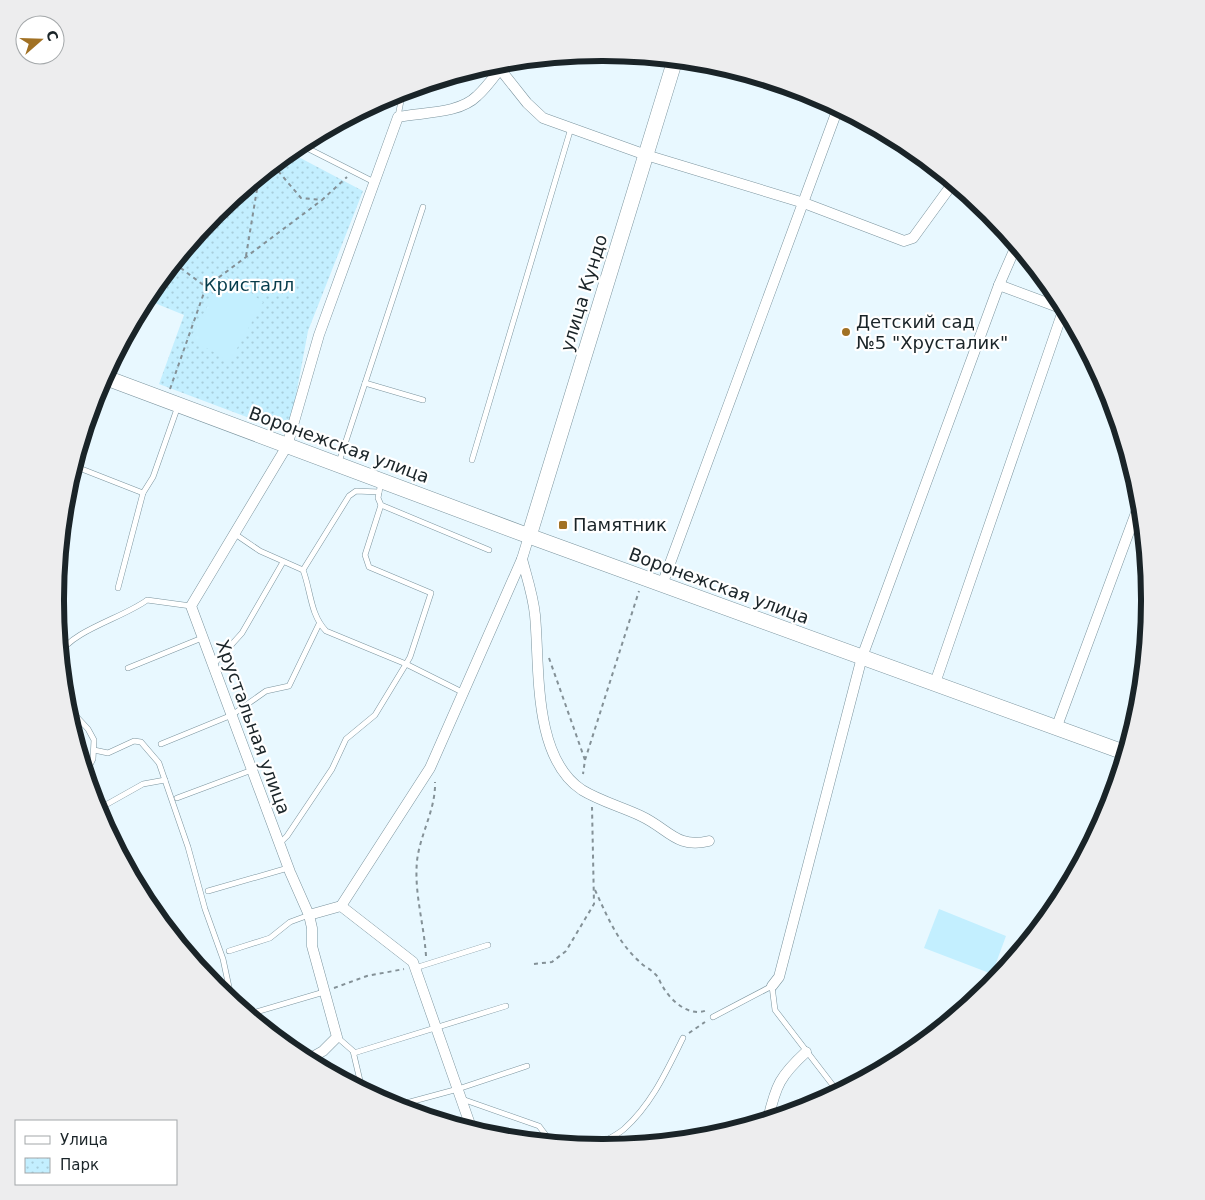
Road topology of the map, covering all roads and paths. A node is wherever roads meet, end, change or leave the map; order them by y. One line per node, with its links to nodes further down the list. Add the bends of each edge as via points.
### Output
1 (673, 66): 9 (street, улица Кундо)
2 (504, 71): 7 (street, via 527,104 544,118)
3 (496, 72): 6 (street, via 476,97 464,106)
4 (402, 100): 6 (lane)
5 (836, 115): 16 (street)
6 (398, 117): 12 (street)
7 (571, 128): 9 (street); 30 (lane)
8 (308, 149): 11 (lane)
9 (646, 155): 16 (street); 38 (street, улица Кундо)
10 (278, 171): 15 (path, via 301,198)
11 (353, 171): 12 (lane); 15 (path)
12 (375, 182): 29 (street, via 319,335)
13 (257, 187): 19 (path)
14 (949, 188): 16 (street, via 913,238 904,241)
15 (322, 200): 19 (path)
16 (804, 203): 43 (street)
17 (423, 207): 26 (lane)
18 (1013, 252): 21 (street)
19 (246, 258): 22 (path)
20 (179, 267): 22 (path)
21 (999, 285): 23 (street); 51 (street)
22 (206, 287): 28 (path)
23 (1052, 305)
24 (1061, 318): 55 (street)
25 (112, 379): 28 (street, Воронежская улица)
26 (365, 384): 27 (lane); 31 (lane)
27 (423, 400)
28 (172, 403): 29 (street, Воронежская улица); 34 (lane, via 153,477)
29 (287, 446): 31 (street, Воронежская улица); 37 (street)
30 (472, 460)
31 (338, 465): 33 (street, Воронежская улица)
32 (80, 469): 34 (lane)
33 (380, 487): 35 (lane, via 378,498); 38 (street, Воронежская улица); 42 (lane, via 356,491 349,496)
34 (143, 494): 44 (lane)
35 (381, 505): 39 (lane); 52 (lane, via 365,555 369,567 432,593)
36 (1135, 516): 59 (street)
37 (234, 534): 41 (lane); 46 (street)
38 (529, 536): 40 (street); 43 (street, Воронежская улица)
39 (489, 550)
40 (522, 559): 56 (street); 68 (street, via 532,593 540,710 545,731 559,762)
41 (283, 562): 42 (lane); 53 (lane, via 242,633)
42 (303, 570): 47 (lane)
43 (662, 585): 51 (street, Воронежская улица)
44 (118, 588)
45 (640, 589): 64 (path)
46 (191, 606): 48 (street, Хрустальная улица); 49 (lane, via 147,600 134,610 112,618)
47 (320, 624): 52 (lane, via 326,631); 57 (lane, via 289,686 266,691)
48 (203, 638): 53 (street, Хрустальная улица); 54 (lane)
49 (66, 644)
50 (547, 652): 64 (path)
51 (862, 657): 55 (street, Воронежская улица); 83 (street, via 779,977)
52 (406, 664): 56 (lane); 73 (lane, via 375,715 346,739 332,769)
53 (213, 665): 57 (street, Хрустальная улица)
54 (128, 668)
55 (934, 683): 59 (street, Воронежская улица)
56 (462, 692): 63 (street)
57 (232, 715): 60 (lane); 66 (street, Хрустальная улица)
58 (77, 717): 61 (lane, via 94,740)
59 (1057, 726): 62 (street, Воронежская улица)
60 (161, 744)
61 (94, 750): 65 (lane); 67 (lane, via 108,753 134,741 141,742 159,763)
62 (1120, 751)
63 (434, 758): 77 (street); 82 (path, via 435,788 417,858 415,885 425,931)
64 (585, 760): 68 (path)
65 (90, 765)
66 (252, 770): 70 (lane); 73 (street, Хрустальная улица)
67 (165, 780): 71 (lane, via 143,784); 84 (lane, via 223,959)
68 (581, 789): 69 (street)
69 (592, 795): 72 (street, via 653,821 680,841 690,844); 76 (path)
70 (177, 798)
71 (105, 805)
72 (709, 841)
73 (279, 844): 74 (street, Хрустальная улица)
74 (288, 868): 75 (lane); 78 (street, Хрустальная улица)
75 (208, 890)
76 (595, 890): 81 (path, via 594,904 566,951 552,962); 87 (path, via 622,943 657,975 677,1004 690,1011)
77 (341, 906): 78 (street); 82 (street)
78 (309, 915): 80 (lane, via 290,922 270,938); 85 (street, Хрустальная улица, via 312,946)
79 (488, 945): 82 (lane)
80 (229, 951)
81 (534, 964)
82 (420, 966): 85 (path, via 367,976); 90 (street)
83 (772, 986): 89 (lane); 93 (lane, via 775,1010)
84 (229, 988)
85 (324, 992): 88 (lane); 91 (street, Хрустальная улица)
86 (506, 1006): 90 (lane)
87 (709, 1009)
88 (256, 1012)
89 (713, 1017): 92 (path)
90 (436, 1028): 94 (lane); 99 (street)
91 (337, 1037): 94 (lane); 95 (street)
92 (683, 1038): 104 (lane, via 645,1106 623,1130)
93 (806, 1052): 98 (lane); 101 (street, via 779,1080)
94 (354, 1053): 97 (lane)
95 (315, 1056)
96 (526, 1066): 99 (lane)
97 (360, 1081)
98 (834, 1086)
99 (460, 1094): 100 (lane); 102 (street); 103 (lane, via 539,1126)
100 (410, 1103)
101 (770, 1112)
102 (469, 1121)
103 (546, 1136)
104 (608, 1139)

